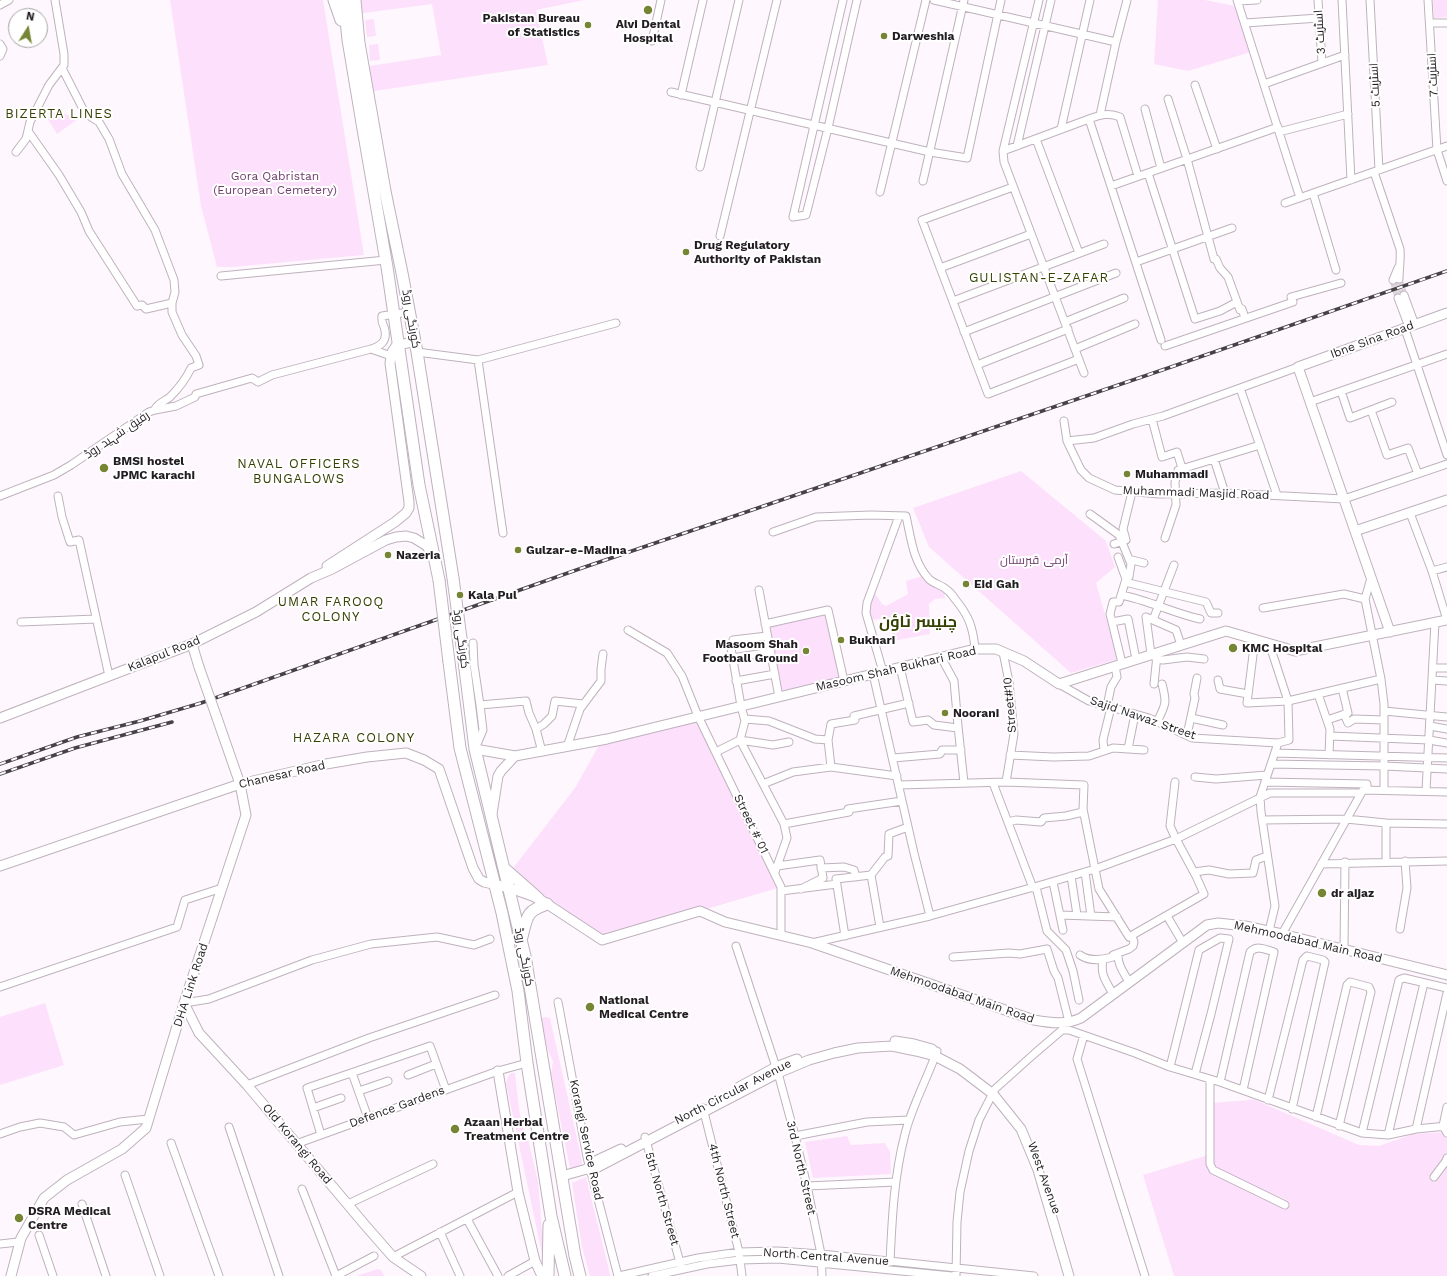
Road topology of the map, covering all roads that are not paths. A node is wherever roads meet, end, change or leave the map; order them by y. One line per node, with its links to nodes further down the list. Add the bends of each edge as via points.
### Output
1 (9, 0): 26 (street)
2 (55, 0): 42 (street, via 64,54)
3 (334, 0): 35 (main road)
4 (344, 0): 35 (main road, کورنگی روڈ)
5 (355, 0): 105 (main road, کورنگی روڈ, via 359,43)
6 (661, 0): 36 (street)
7 (702, 0): 46 (street)
8 (739, 0): 48 (street)
9 (777, 0): 50 (street)
10 (843, 0): 54 (street)
11 (857, 0): 55 (street)
12 (926, 0): 60 (street)
13 (934, 0): 25 (street)
14 (1001, 0): 27 (street)
15 (1039, 0): 29 (street)
16 (1051, 0): 33 (street)
17 (1090, 0): 34 (street)
18 (1127, 0): 37 (street)
19 (1257, 0): 24 (street)
20 (1318, 0): 28 (street, اسٹریٹ 3)
21 (1342, 0): 39 (street)
22 (1370, 0): 71 (street, اسٹریٹ 5)
23 (1428, 0): 32 (street, اسٹریٹ 7)
24 (1238, 1): 30 (street)
25 (963, 4): 27 (street); 67 (street)
26 (0, 5)
27 (998, 16): 29 (street); 67 (street, via 967,158)
28 (1319, 18): 30 (street); 41 (street, اسٹریٹ 3)
29 (1034, 22): 33 (street); 65 (street)
30 (1245, 23): 44 (street)
31 (1447, 23): 32 (street)
32 (1430, 24): 64 (street, اسٹریٹ 7)
33 (1045, 25): 34 (street); 61 (street)
34 (1083, 34): 37 (street); 56 (street)
35 (348, 40): 90 (main road, کورنگی روڈ)
36 (652, 41)
37 (1116, 42): 52 (street)
38 (0, 44): 40 (street, via 3,49)
39 (1345, 55): 41 (street); 51 (street)
40 (0, 56)
41 (1322, 63): 44 (street)
42 (62, 68): 58 (street, via 44,93); 104 (street, via 85,113 99,122 109,138 122,174 155,230 174,280 175,292)
43 (1195, 84): 63 (street)
44 (1264, 84): 57 (street)
45 (671, 92): 46 (street)
46 (681, 95): 48 (street)
47 (1168, 99): 68 (street)
48 (715, 102): 50 (street); 69 (street)
49 (1145, 109): 70 (street)
50 (750, 110): 54 (street); 85 (street)
51 (1348, 114): 57 (street); 74 (street)
52 (1100, 115): 53 (street); 73 (street, via 1111,113 1120,117)
53 (1089, 119): 56 (street); 77 (street)
54 (814, 125): 55 (street); 55 (street, via 793,217 806,215)
55 (828, 128): 60 (street)
56 (1061, 129): 59 (street)
57 (1278, 130): 63 (street); 81 (street)
58 (28, 131): 66 (street, via 26,139); 104 (street, via 59,175 89,231 137,306 142,305 146,309)
59 (1036, 139): 61 (street); 89 (street)
60 (891, 143): 67 (street); 79 (street)
61 (1017, 146): 65 (street)
62 (1447, 146): 64 (street)
63 (1217, 149): 68 (street)
64 (1437, 150): 71 (street); 75 (street, اسٹریٹ 7)
65 (1003, 151): 78 (street)
66 (16, 152)
67 (930, 152): 76 (street)
68 (1187, 159): 70 (street); 86 (street)
69 (700, 167)
70 (1161, 168): 72 (street)
71 (1377, 171): 74 (street); 97 (street, اسٹریٹ 5, via 1400,249 1401,259)
72 (1148, 173): 73 (street); 88 (street)
73 (1138, 176): 77 (street)
74 (1351, 180): 80 (street)
75 (1447, 181)
76 (923, 182)
77 (1111, 186): 91 (street)
78 (1013, 187): 84 (street); 93 (street, via 922,220)
79 (880, 192)
80 (1313, 193): 81 (street); 94 (street)
81 (1300, 198): 82 (street)
82 (1285, 203)
83 (1232, 228): 86 (street)
84 (1031, 234): 92 (street); 93 (street)
85 (720, 236)
86 (1208, 236): 88 (street); 103 (street, via 1214,259 1228,277)
87 (1104, 244): 89 (street)
88 (1173, 249): 91 (street); 103 (street, via 1195,319)
89 (1079, 253): 92 (street)
90 (386, 260): 96 (street); 106 (main road, کورنگی روڈ)
91 (1136, 262): 108 (street, via 1163,343)
92 (1044, 267): 100 (street); 102 (street)
93 (940, 268): 102 (street)
94 (1336, 270)
95 (1116, 273): 100 (street)
96 (221, 276)
97 (1396, 280)
98 (1341, 283): 108 (street, via 1291,298 1293,302)
99 (1401, 296): 112 (street)
100 (1055, 297): 109 (street); 114 (street)
101 (1124, 298): 109 (street)
102 (953, 301): 114 (street)
103 (1237, 302): 108 (street)
104 (172, 303): 131 (street, via 172,312 182,335 199,365 191,368 176,390 156,406)
105 (409, 312): 106 (street); 116 (main road, کورنگی روڈ)
106 (394, 314): 115 (main road, کورنگی روڈ); 117 (street, via 382,316 385,339 380,346)
107 (1447, 314): 112 (street, Ibne Sina Road)
108 (1244, 318)
109 (1065, 322): 113 (street)
110 (616, 323): 122 (street)
111 (1135, 324): 118 (street)
112 (1409, 327): 124 (street); 125 (street, Ibne Sina Road)
113 (1068, 330): 118 (street); 123 (street)
114 (964, 332): 123 (street)
115 (399, 344): 116 (street); 120 (street); 159 (main road, کورنگی روڈ, via 419,484)
116 (416, 346): 122 (street); 259 (main road, کورنگی روڈ, bridge, via 453,578)
117 (372, 349): 120 (street); 131 (street, رفیق شہید روڈ, via 272,375 258,382 252,378 196,394 196,397 176,406)
118 (1075, 349): 121 (street)
119 (1447, 354): 124 (street)
120 (391, 356): 165 (street, via 409,508 403,516 329,564)
121 (1079, 359): 123 (street, via 988,394); 126 (street)
122 (478, 360): 155 (street)
123 (977, 364)
124 (1417, 365): 128 (street); 137 (street)
125 (1298, 367): 127 (street); 129 (street)
126 (1084, 373)
127 (1240, 388): 133 (street); 136 (street)
128 (1341, 391): 129 (street); 132 (street, via 1350,418)
129 (1310, 402): 148 (street)
130 (1392, 402): 132 (street)
131 (155, 410): 146 (street, رفیق شہید روڈ, via 54,475)
132 (1371, 410): 141 (street, via 1387,455 1408,448)
133 (1152, 419): 135 (street, via 1094,438); 140 (street, via 1162,457 1177,452)
134 (1064, 422): 135 (street, Muhammadi Masjid Road)
135 (1067, 441): 142 (street, Muhammadi Masjid Road, via 1081,470 1089,478 1115,490)
136 (1260, 445): 138 (street); 145 (street)
137 (1447, 455)
138 (1214, 459): 140 (street); 143 (street)
139 (1447, 464): 141 (street)
140 (1182, 468): 144 (street, via 1178,470 1175,482)
141 (1418, 474): 148 (street)
142 (1132, 492): 144 (street, Muhammadi Masjid Road); 157 (street, via 1123,529 1126,540)
143 (1224, 493): 144 (street, Muhammadi Masjid Road); 145 (street, Muhammadi Masjid Road)
144 (1177, 494): 156 (street, via 1175,511)
145 (1277, 495): 148 (street, Muhammadi Masjid Road)
146 (0, 496)
147 (58, 496): 175 (street, via 70,542 79,540)
148 (1344, 499): 153 (street)
149 (1447, 500): 150 (street)
150 (1410, 513): 153 (street); 164 (street)
151 (1090, 514): 157 (street, via 1119,535)
152 (899, 516): 154 (street, via 816,517); 194 (street, via 906,516 914,553 929,579 948,590 964,610 970,621); 207 (street, via 866,613)
153 (1355, 531): 166 (street)
154 (773, 532)
155 (503, 534)
156 (1165, 538)
157 (1118, 543): 161 (street)
158 (1118, 557): 167 (street)
159 (436, 563): 165 (street, via 421,541 410,537 396,537); 323 (main road, کورنگی روڈ, bridge, via 460,748)
160 (1144, 563): 161 (street, via 1132,560)
161 (1131, 564): 167 (street, via 1129,577)
162 (1174, 565): 169 (street)
163 (1447, 567): 164 (street)
164 (1432, 571): 178 (street)
165 (320, 573): 191 (street, Kalapul Road, via 256,612)
166 (1371, 578): 171 (street); 184 (street)
167 (1125, 581): 169 (street); 170 (street)
168 (759, 590): 182 (street)
169 (1164, 592): 172 (street); 174 (street, via 1206,602 1211,613)
170 (1121, 595): 172 (street); 180 (street, via 1119,602 1113,602 1110,614)
171 (1365, 599): 173 (street, via 1344,594); 186 (street)
172 (1159, 606): 176 (street); 177 (street)
173 (1263, 608)
174 (1218, 613)
175 (96, 619): 179 (street); 210 (street)
176 (1200, 619)
177 (1153, 620): 192 (street, via 1176,630); 198 (street, via 1145,617)
178 (1447, 620): 181 (street)
179 (21, 622)
180 (1112, 622): 201 (street, via 1128,619); 203 (street)
181 (1435, 622): 184 (street); 205 (street)
182 (765, 624): 185 (street); 216 (street, via 828,610)
183 (628, 630): 236 (street, Street # 01, via 667,653 682,676)
184 (1390, 632): 186 (street)
185 (767, 636): 188 (street); 195 (street)
186 (1373, 636): 190 (street, via 1295,651); 212 (street)
187 (1256, 639): 190 (street); 192 (street, via 1226,631); 222 (street)
188 (733, 640)
189 (473, 643): 228 (street)
190 (1269, 643): 225 (street)
191 (192, 644): 210 (street, Kalapul Road); 286 (street, DHA Link Road, bridge)
192 (1181, 645): 198 (street)
193 (731, 648): 200 (street)
194 (975, 649): 196 (street, Masoom Shah Bukhari Road, via 996,649); 199 (street, Masoom Shah Bukhari Road)
195 (771, 652): 200 (street); 208 (street)
196 (1003, 652): 218 (street, Masoom Shah Bukhari Road, via 1024,661); 267 (street, Street#10, via 1014,734)
197 (603, 654): 227 (street, via 601,681)
198 (1155, 655): 201 (street); 202 (street, via 1162,660 1187,657); 219 (street)
199 (941, 657): 204 (street, Masoom Shah Bukhari Road); 246 (street, via 954,681)
200 (732, 658): 215 (street)
201 (1136, 659): 203 (street)
202 (1204, 659)
203 (1119, 665): 218 (street); 230 (street, via 1117,677 1111,687)
204 (900, 668): 207 (street, Masoom Shah Bukhari Road); 226 (street)
205 (1433, 668): 206 (street); 214 (street)
206 (1447, 668)
207 (883, 672): 209 (street, Masoom Shah Bukhari Road)
208 (775, 674): 215 (street); 224 (street)
209 (873, 674): 216 (street, Masoom Shah Bukhari Road); 231 (street)
210 (109, 676): 238 (street, Kalapul Road)
211 (1197, 678): 239 (street)
212 (1382, 679): 221 (street); 232 (street)
213 (1218, 680): 222 (street, via 1220,689)
214 (1432, 680): 217 (street); 235 (street)
215 (736, 681): 229 (street)
216 (844, 681): 224 (street, Masoom Shah Bukhari Road)
217 (1447, 681)
218 (1059, 684): 230 (street, Sajid Nawaz Street, via 1089,700)
219 (1154, 684)
220 (1162, 684): 243 (street, via 1166,701)
221 (1342, 688): 223 (street); 234 (street, via 1348,713)
222 (1248, 694): 225 (street, via 1247,703)
223 (1318, 694): 225 (street); 241 (street)
224 (779, 697): 229 (street, Masoom Shah Bukhari Road)
225 (1288, 701): 256 (street, via 1289,740)
226 (909, 703): 231 (street); 246 (street, via 914,722 928,720 934,725)
227 (583, 704): 247 (street, via 555,701 552,716); 258 (street)
228 (480, 705): 247 (street, via 526,701); 259 (street, via 483,730)
229 (741, 706): 236 (street, Masoom Shah Bukhari Road); 240 (street)
230 (1109, 706): 233 (street, Sajid Nawaz Street); 262 (street)
231 (882, 710): 253 (street, via 854,716 855,720 831,724); 272 (street)
232 (1384, 711): 235 (street); 242 (street)
233 (1135, 714): 243 (street, Sajid Nawaz Street); 260 (street)
234 (1344, 714): 241 (street); 242 (street, via 1348,723 1354,719)
235 (1430, 714): 237 (street); 245 (street)
236 (698, 716): 258 (street, Masoom Shah Bukhari Road, via 607,740); 265 (street, Street # 01)
237 (1447, 717)
238 (0, 718)
239 (1191, 718): 244 (street); 249 (street)
240 (745, 720): 252 (street); 253 (street, via 769,721 815,739)
241 (1327, 720): 250 (street)
242 (1384, 720): 251 (street)
243 (1157, 722): 249 (street, Sajid Nawaz Street)
244 (1224, 725)
245 (1430, 726): 248 (street); 254 (street)
246 (958, 728): 261 (street)
247 (536, 729): 264 (street)
248 (1447, 729)
249 (1187, 735): 256 (street, Sajid Nawaz Street, via 1192,738)
250 (1330, 736): 251 (street); 268 (street)
251 (1384, 738): 254 (street); 270 (street)
252 (740, 740): 255 (street, via 773,745); 265 (street); 287 (street)
253 (828, 740): 276 (street)
254 (1429, 740): 257 (street); 271 (street)
255 (789, 742)
256 (1278, 743): 266 (street)
257 (1447, 743)
258 (567, 747): 264 (street, Masoom Shah Bukhari Road)
259 (475, 749): 269 (street, Masoom Shah Bukhari Road); 296 (main road, کورنگی روڈ)
260 (1128, 749): 262 (street); 263 (street)
261 (961, 750): 272 (street, via 942,750 940,754); 284 (street)
262 (1104, 750): 267 (street, via 1089,756 1053,758)
263 (1144, 750)
264 (542, 752): 269 (street, Masoom Shah Bukhari Road)
265 (716, 752): 314 (street, Street # 01)
266 (1275, 753): 268 (street); 274 (street)
267 (1010, 755): 282 (street, Street#10)
268 (1329, 755): 270 (street)
269 (515, 756): 296 (street, via 498,776)
270 (1384, 756): 271 (street); 275 (street)
271 (1428, 757): 273 (street); 277 (street)
272 (893, 758): 279 (street)
273 (1447, 758)
274 (1271, 764): 275 (street); 281 (street)
275 (1384, 766): 277 (street); 289 (street)
276 (831, 767): 279 (street); 287 (street, via 793,772)
277 (1428, 768): 278 (street); 291 (street)
278 (1447, 769)
279 (897, 776): 288 (street)
280 (1195, 777): 281 (street)
281 (1266, 779): 290 (street, via 1367,784); 293 (street)
282 (1006, 782): 285 (street); 295 (street, via 1084,785)
283 (1175, 782): 304 (street, via 1170,826)
284 (964, 783): 285 (street); 288 (street)
285 (993, 783): 299 (street)
286 (240, 784): 311 (street, Chanesar Road); 323 (street, Chanesar Road, via 326,764 367,758 406,754 422,759 439,769 479,879); 325 (street, DHA Link Road, via 246,815)
287 (763, 784): 301 (street)
288 (899, 785): 294 (street)
289 (1384, 790): 290 (street); 291 (street)
290 (1364, 791): 293 (street, via 1270,793); 297 (street)
291 (1426, 791): 292 (street)
292 (1447, 792)
293 (1260, 797): 298 (street); 304 (street)
294 (902, 801): 301 (street, via 848,809 849,812); 303 (street)
295 (1083, 812): 299 (street, via 1044,818 1041,822); 315 (street)
296 (492, 818): 312 (main road, کورنگی روڈ)
297 (1346, 819): 298 (street); 300 (street); 310 (street)
298 (1262, 820): 305 (street)
299 (1008, 822): 324 (street)
300 (1386, 823): 302 (street); 308 (street)
301 (784, 824): 314 (street, via 787,838)
302 (1447, 824)
303 (908, 827): 318 (street, via 889,834 888,856); 332 (street)
304 (1176, 839): 315 (street); 317 (street)
305 (1267, 856): 317 (street, via 1256,860 1253,873 1229,874 1209,870); 339 (street, via 1275,906)
306 (1447, 861): 309 (street)
307 (1345, 862): 308 (street); 310 (street); 349 (street)
308 (1386, 862): 309 (street)
309 (1405, 862): 337 (street, via 1407,888)
310 (1321, 864): 340 (street)
311 (0, 866)
312 (504, 868): 326 (main road, کورنگی روڈ); 329 (main road)
313 (821, 868): 314 (street, via 820,860); 320 (street, via 844,867 854,870); 327 (street, via 823,878)
314 (776, 869): 328 (street, Street # 01)
315 (1095, 869): 316 (street); 335 (street, via 1099,890)
316 (1085, 872): 319 (street); 333 (street)
317 (1194, 872): 334 (street, via 1204,894)
318 (872, 875): 320 (street); 336 (street)
319 (1071, 876): 321 (street); 331 (street)
320 (856, 877): 322 (street, via 836,879)
321 (1053, 882): 324 (street); 330 (street)
322 (837, 884): 327 (street); 342 (street)
323 (494, 885): 326 (street, Chanesar Road); 368 (main road, کورنگی روڈ, via 518,991)
324 (1035, 887): 332 (street); 362 (street, via 1047,931 1066,950)
325 (222, 888): 357 (street, via 185,900 177,927); 364 (street, DHA Link Road)
326 (510, 888): 329 (street, Mehmoodabad Main Road); 345 (main road, کورنگی روڈ)
327 (801, 889): 328 (street)
328 (781, 891): 341 (street, Street # 01)
329 (543, 901): 341 (street, Mehmoodabad Main Road, via 602,940 700,911 725,922); 345 (main road, via 530,912)
330 (1060, 915): 331 (street); 338 (street)
331 (1077, 915): 333 (street)
332 (930, 916): 336 (street)
333 (1091, 916): 335 (street)
334 (1167, 916): 343 (street); 347 (street)
335 (1117, 917): 343 (street, via 1129,937)
336 (880, 928): 342 (street)
337 (1400, 929)
338 (1063, 930)
339 (1269, 931): 340 (street, Mehmoodabad Main Road); 347 (street, Mehmoodabad Main Road, via 1218,923 1207,926)
340 (1282, 934): 349 (street, Mehmoodabad Main Road)
341 (781, 936): 346 (street, Mehmoodabad Main Road)
342 (845, 936): 346 (street)
343 (1132, 936): 350 (street, via 1133,946)
344 (490, 939): 364 (street, via 474,945 437,937 371,944 312,960 209,999)
345 (521, 940): 411 (main road, کورنگی روڈ)
346 (812, 943): 365 (street, Mehmoodabad Main Road, via 1034,1020 1048,1023)
347 (1183, 943): 355 (street, Mehmoodabad Main Road)
348 (736, 946): 371 (street, 3rd North Street)
349 (1344, 949): 354 (street, Mehmoodabad Main Road)
350 (1118, 954): 353 (street); 355 (street, via 1118,960)
351 (1080, 955): 353 (street)
352 (953, 957): 365 (street, via 1009,952 1020,954 1047,949 1058,978)
353 (1103, 960): 360 (street, via 1102,974)
354 (1447, 975)
355 (1129, 982): 360 (street, Mehmoodabad Main Road)
356 (1424, 983): 358 (street); 398 (street, via 1404,978 1398,982); 403 (street)
357 (0, 987)
358 (1447, 988)
359 (1447, 993): 397 (street)
360 (1113, 994): 365 (street, Mehmoodabad Main Road, via 1081,1018)
361 (495, 995): 379 (street, via 369,1038)
362 (1079, 1000)
363 (558, 1002): 409 (street, Korangi Service Road)
364 (184, 1003): 379 (street, Old Korangi Road, via 199,1033); 392 (street, DHA Link Road)
365 (1069, 1022)
366 (1084, 1035): 370 (street); 383 (street, via 1062,1030); 458 (street, via 1077,1059)
367 (936, 1054): 371 (street, North Circular Avenue, via 914,1044 865,1041 828,1048); 383 (street, North Circular Avenue, via 966,1067); 393 (street)
368 (527, 1063): 372 (street, Defence Gardens); 420 (main road, کورنگی روڈ)
369 (436, 1064): 373 (street, via 430,1046); 375 (street); 380 (street)
370 (1170, 1067): 374 (street); 374 (street, via 1199,950 1220,938 1229,939)
371 (777, 1070): 389 (street, North Circular Avenue); 402 (street, 3rd North Street)
372 (498, 1071): 380 (street, Defence Gardens); 416 (street)
373 (352, 1073): 382 (street); 387 (street, via 306,1088)
374 (1196, 1074): 376 (street)
375 (408, 1075)
376 (1210, 1079): 378 (street); 419 (street, via 1210,1164 1213,1170)
377 (388, 1081): 382 (street)
378 (1220, 1082): 381 (street); 381 (street, via 1250,952 1259,948 1274,952)
379 (247, 1084): 406 (street, Old Korangi Road)
380 (446, 1090): 391 (street, Defence Gardens)
381 (1243, 1090): 385 (street)
382 (358, 1091): 391 (street)
383 (994, 1092): 434 (street, via 973,1135 960,1192); 456 (street, West Avenue, via 1021,1130 1038,1170); 457 (street, West Avenue, via 1025,1128 1040,1161)
384 (341, 1098): 387 (street)
385 (1268, 1100): 388 (street); 388 (street, via 1303,960 1307,956 1323,960 1325,962)
386 (1447, 1107): 395 (street)
387 (313, 1108): 401 (street)
388 (1292, 1109): 390 (street)
389 (704, 1110): 404 (street, North Circular Avenue); 428 (street, 4th North Street)
390 (1316, 1117): 394 (street); 394 (street, via 1347,985 1350,982 1369,987 1371,992)
391 (368, 1118): 401 (street, Defence Gardens)
392 (148, 1119): 400 (street, via 120,1122 74,1135 64,1127 40,1123); 435 (street, DHA Link Road, via 146,1128 122,1149 67,1180 44,1198 21,1238)
393 (909, 1120): 402 (street, via 867,1122); 413 (street)
394 (1339, 1126): 398 (street)
395 (1445, 1126): 397 (street); 399 (street)
396 (229, 1127): 440 (street)
397 (1416, 1129): 403 (street)
398 (1362, 1133): 403 (street)
399 (1447, 1133)
400 (0, 1134)
401 (321, 1135): 406 (street, Defence Gardens)
402 (794, 1136): 414 (street, 3rd North Street)
403 (1388, 1136)
404 (646, 1139): 409 (street, North Circular Avenue, via 591,1163); 433 (street, 5th North Street)
405 (171, 1143): 439 (street)
406 (296, 1144): 418 (street, Old Korangi Road)
407 (1447, 1158): 412 (street)
408 (434, 1164): 418 (street)
409 (589, 1168): 411 (street, North Circular Avenue); 450 (street, Korangi Service Road)
410 (125, 1175): 438 (street)
411 (562, 1176): 449 (main road, کورنگی روڈ)
412 (1434, 1177)
413 (896, 1182): 414 (street); 432 (street)
414 (807, 1186): 426 (street, 3rd North Street)
415 (302, 1189): 441 (street)
416 (518, 1192): 421 (street); 430 (street)
417 (82, 1204): 437 (street)
418 (348, 1204): 429 (street, Old Korangi Road)
419 (1285, 1205)
420 (551, 1216): 447 (main road, via 548,1228); 448 (main road, کورنگی روڈ)
421 (467, 1219): 422 (street); 444 (street)
422 (440, 1232): 429 (street); 443 (street)
423 (39, 1235): 436 (street)
424 (18, 1242): 425 (street)
425 (0, 1244)
426 (821, 1254): 428 (street, North Central Avenue, via 778,1251); 431 (street, 3rd North Street); 432 (street, North Central Avenue)
427 (374, 1256): 441 (street)
428 (740, 1256): 431 (street, North Central Avenue); 433 (street, North Central Avenue, via 708,1264); 452 (street, 4th North Street)
429 (393, 1257): 442 (street, Old Korangi Road)
430 (535, 1261): 445 (street); 446 (street)
431 (821, 1262): 453 (street, 3rd North Street); 454 (street, North Central Avenue)
432 (890, 1262): 434 (street, North Central Avenue)
433 (681, 1265): 450 (street, North Central Avenue); 451 (street, North Central Avenue)
434 (956, 1272): 455 (street, North Central Avenue)
435 (11, 1276)
436 (53, 1276)
437 (106, 1276)
438 (160, 1276)
439 (219, 1276)
440 (279, 1276)
441 (336, 1276)
442 (421, 1276)
443 (460, 1276)
444 (498, 1276)
445 (508, 1276)
446 (542, 1276)
447 (548, 1276)
448 (565, 1276)
449 (580, 1276)
450 (618, 1276)
451 (652, 1276)
452 (742, 1276)
453 (822, 1276)
454 (952, 1276)
455 (1034, 1276)
456 (1069, 1276)
457 (1076, 1276)
458 (1145, 1276)

